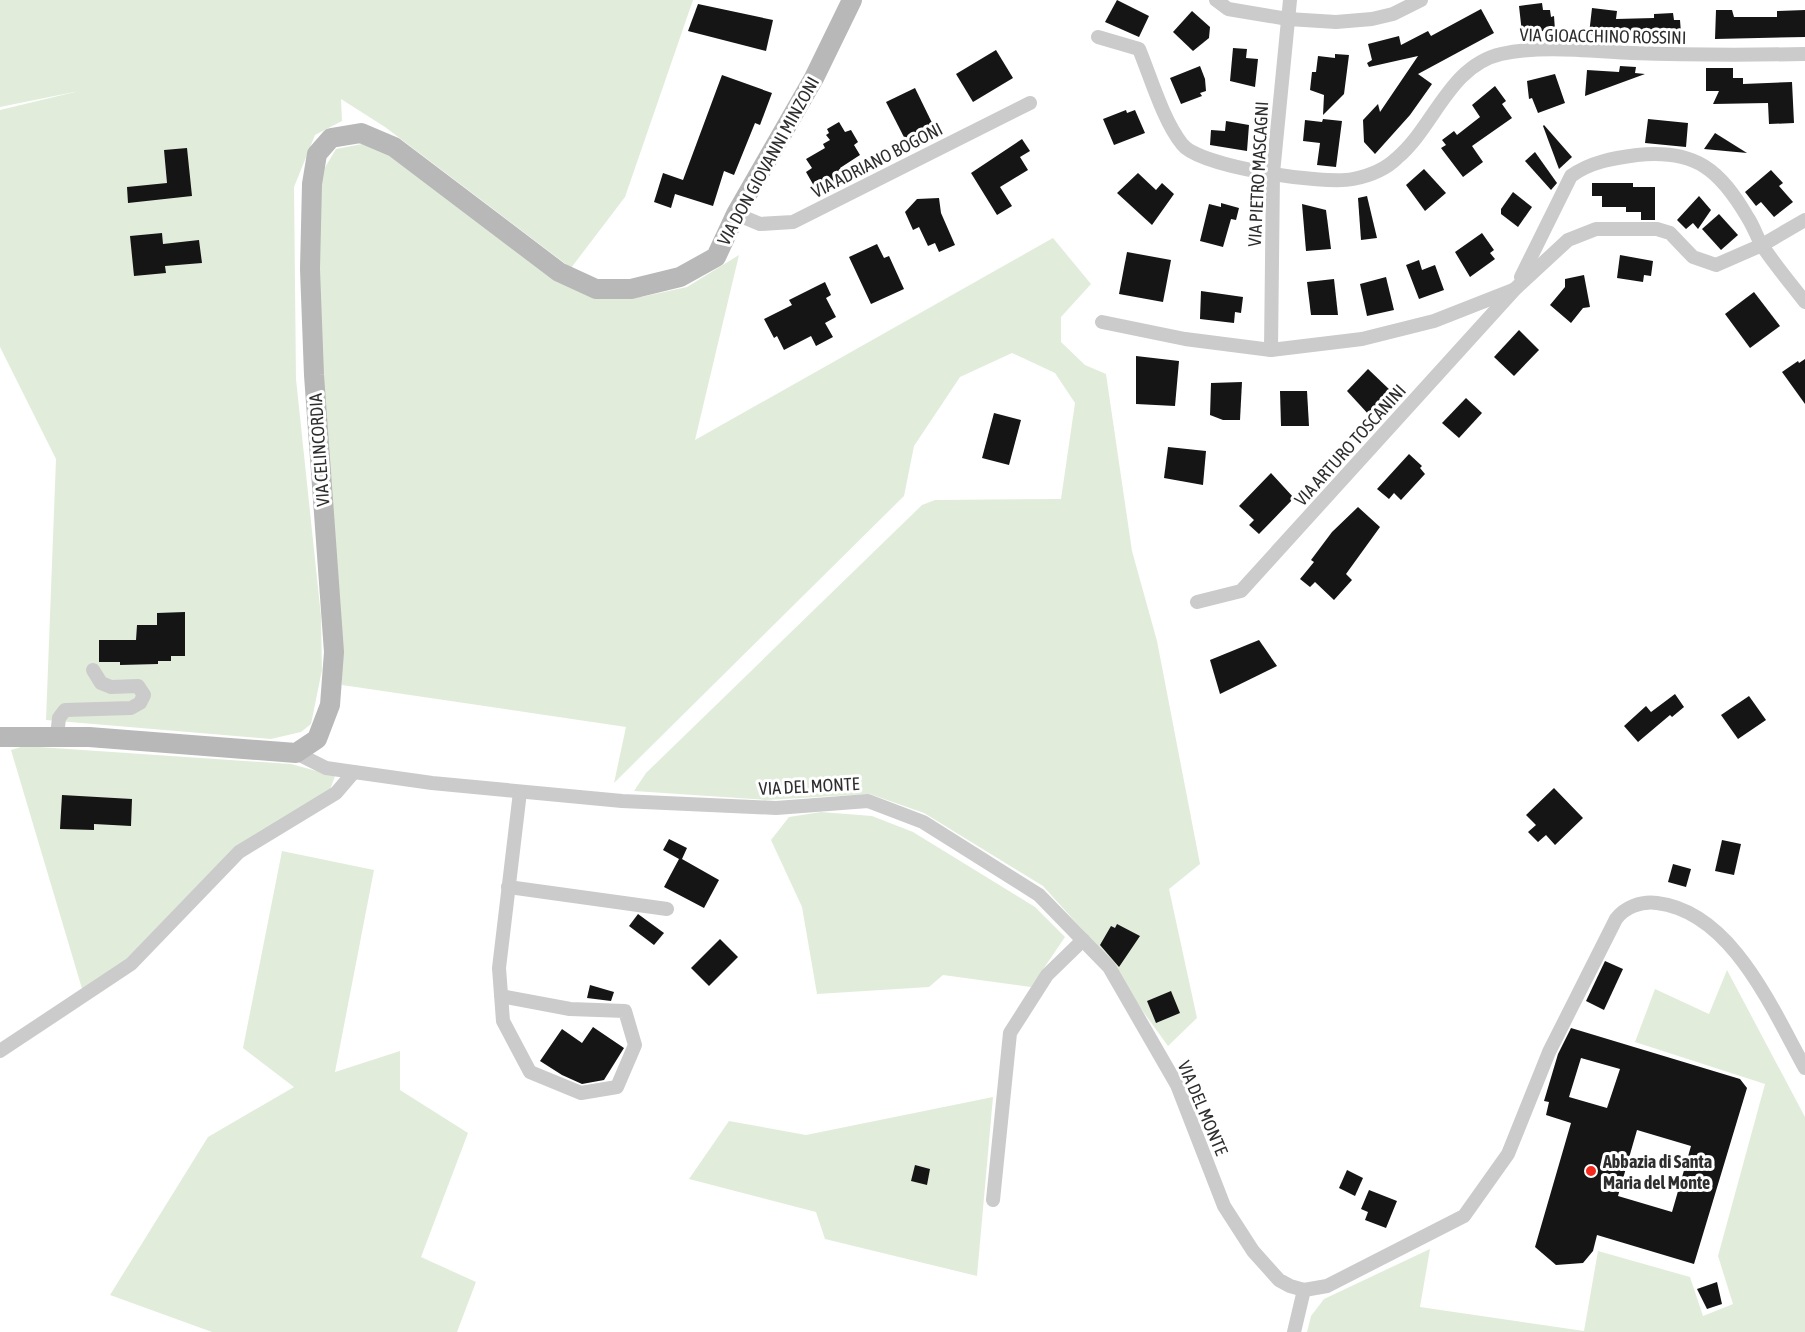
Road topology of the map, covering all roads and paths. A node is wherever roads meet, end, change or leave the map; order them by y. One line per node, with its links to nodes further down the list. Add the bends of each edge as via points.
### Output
1 (852, 0): 10 (street, VIA DON GIOVANNI MINZONI, via 814,78)
2 (1216, 0): 5 (street, via 1228,9)
3 (1290, 0): 5 (street, VIA PIETRO MASCAGNI)
4 (1421, 0): 5 (street, via 1372,19)
5 (1288, 19): 9 (street, VIA PIETRO MASCAGNI)
6 (1098, 37): 9 (street, VIA GIOACCHINO ROSSINI, via 1139,49 1182,145 1197,157)
7 (1805, 54): 9 (street, VIA GIOACCHINO ROSSINI, via 1502,54 1486,58 1460,79 1411,146 1381,170 1351,180)
8 (1030, 103): 10 (street, VIA ADRIANO BOGONI, via 793,222 760,224)
9 (1273, 173): 17 (street, VIA PIETRO MASCAGNI)
10 (736, 214): 13 (street, VIA DON GIOVANNI MINZONI, via 716,257 680,277 631,290 596,289)
11 (1805, 220): 12 (street)
12 (1762, 245): 14 (street, via 1716,265 1693,257 1664,230 1596,229 1568,240); 14 (street, via 1730,189 1704,165 1675,156 1615,158 1571,176); 15 (street)
13 (580, 282): 22 (street, VIA CELINCORDIA, via 559,272 394,147 361,133 331,138 317,154 312,184 314,375 334,652 330,705 317,739)
14 (1515, 289): 17 (street, via 1434,321 1362,339); 18 (street, VIA ARTURO TOSCANINI, via 1241,591)
15 (1805, 302)
16 (1102, 322): 17 (street, via 1185,339)
17 (1271, 350)
18 (1197, 602)
19 (93, 670): 20 (street, via 100,683 111,687 138,686 144,695 140,703 131,708 65,710 58,718)
20 (57, 736): 21 (street); 22 (street)
21 (0, 737)
22 (296, 753): 23 (street, VIA DEL MONTE, via 326,768)
23 (354, 772): 24 (street, VIA DEL MONTE); 29 (street, via 336,793 239,852 131,964)
24 (520, 792): 25 (street); 27 (street, VIA DEL MONTE, via 776,808 868,801 922,822 1039,895)
25 (508, 887): 26 (street); 28 (street, via 499,968)
26 (667, 909)
27 (1083, 940): 31 (street, via 1047,975 1010,1033); 32 (street, VIA DEL MONTE, via 1109,967 1177,1085 1224,1206 1247,1242 1279,1280)
28 (501, 996): 28 (street, via 503,1021 531,1072 581,1093 618,1087 635,1045 625,1011 570,1009)
29 (0, 1051)
30 (1805, 1068): 32 (street, via 1744,965 1708,923 1670,905 1637,905 1622,912 1616,920 1549,1052 1508,1154 1464,1216 1327,1286)
31 (993, 1200)
32 (1304, 1290): 33 (street)
33 (1294, 1332)

